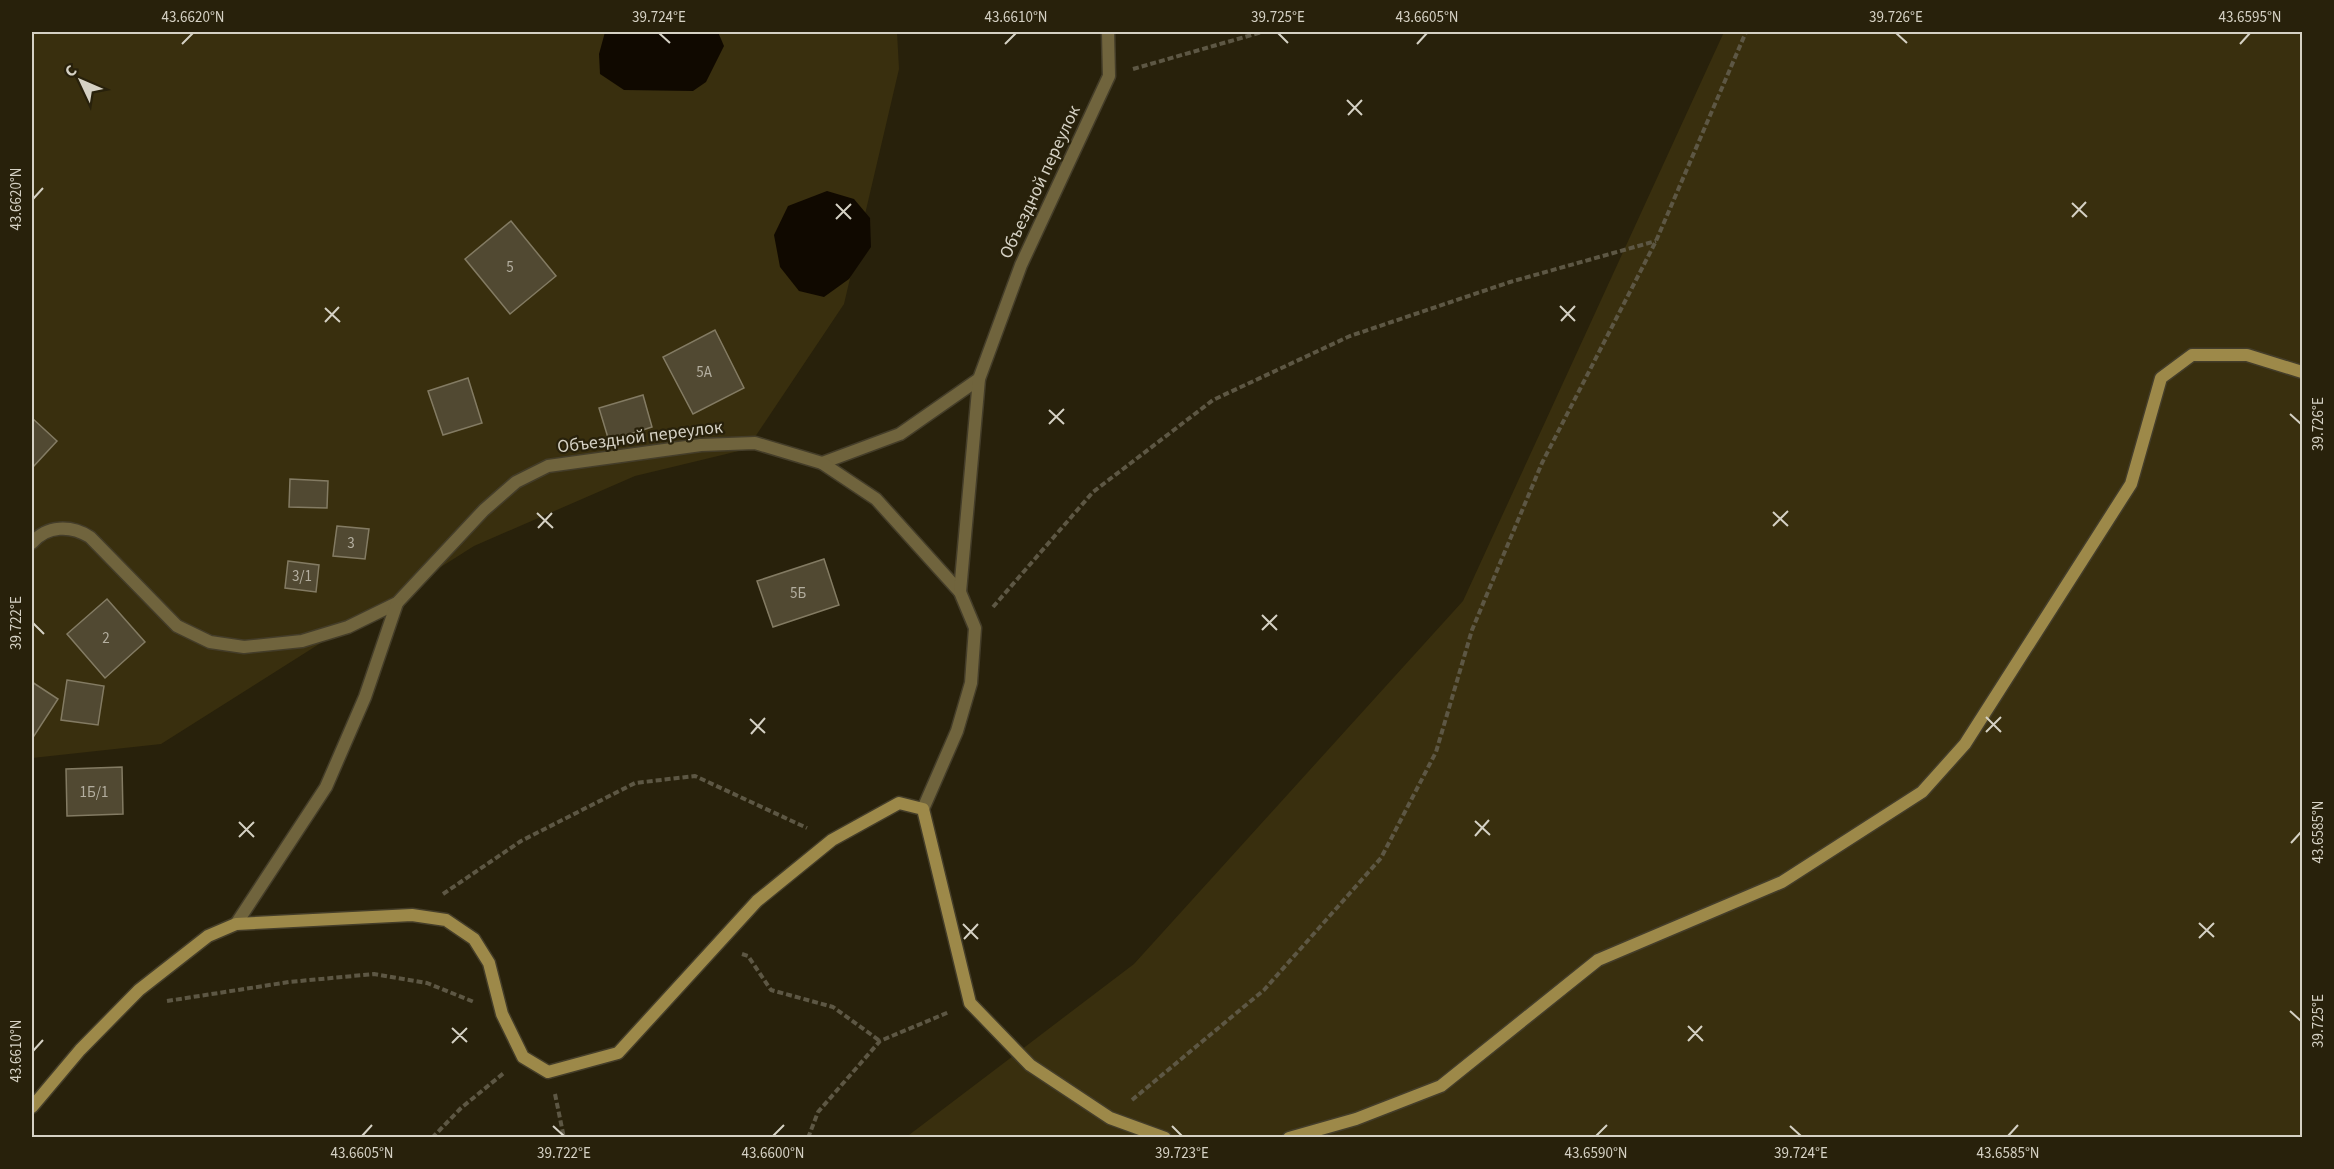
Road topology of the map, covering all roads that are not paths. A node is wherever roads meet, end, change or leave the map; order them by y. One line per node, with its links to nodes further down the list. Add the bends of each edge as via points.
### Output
1 (1108, 32): 3 (street, Объездной переулок, via 1109,76 1021,265)
2 (2302, 372): 12 (street, via 2247,355 2192,355 2162,378 2131,484 1965,744 1922,792 1782,882 1598,960 1441,1086 1356,1119)
3 (979, 379): 4 (street, via 900,434); 6 (street, Объездной переулок)
4 (822, 463): 6 (street, Объездной переулок, via 876,499); 7 (street, Объездной переулок, via 754,443 701,445 548,466 516,482 484,510)
5 (32, 543): 7 (street, Объездной переулок, via 38,536 59,528 76,528 90,537 177,626 210,642 244,646 302,641 348,627)
6 (960, 592): 8 (street, via 975,628 971,683 957,731)
7 (397, 603): 9 (street, via 365,697 326,787)
8 (923, 808): 9 (street, via 899,803 832,840 757,902 618,1053 549,1072 523,1057 502,1014 489,963 474,939 446,920 412,915); 11 (street, via 970,1003 1030,1065 1110,1118)
9 (236, 924): 10 (street, via 208,936 139,990 80,1050)
10 (32, 1107)
11 (1165, 1137)
12 (1289, 1137)

